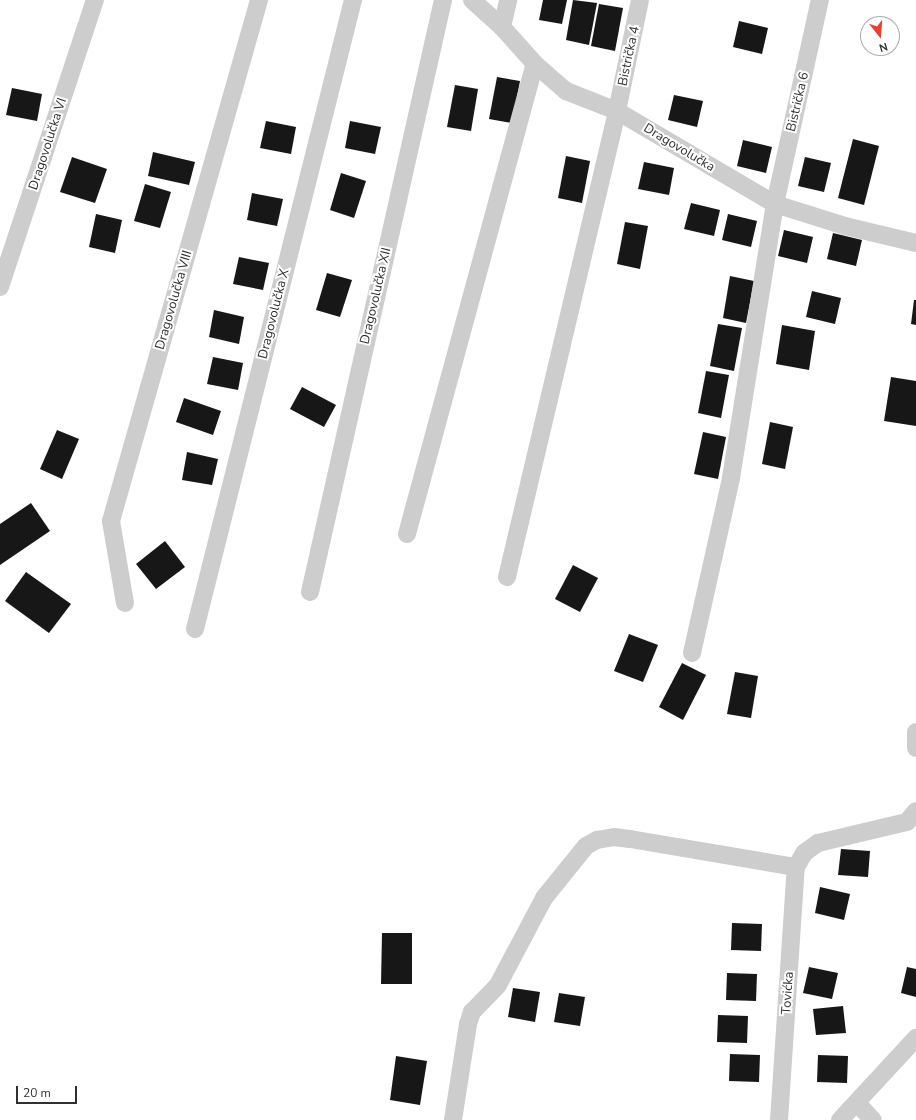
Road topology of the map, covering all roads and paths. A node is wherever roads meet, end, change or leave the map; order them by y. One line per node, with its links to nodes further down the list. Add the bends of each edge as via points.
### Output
1 (95, 0): 14 (street, Dragovolučka VI)
2 (259, 0): 18 (street, Dragovolučka VIII, via 111,522)
3 (353, 0): 19 (street, Dragovolučka X)
4 (443, 0): 17 (street, Dragovolučka XII)
5 (472, 0): 9 (street, Dragovolučka)
6 (508, 0): 9 (street)
7 (640, 0): 11 (street, Bistrička 4)
8 (820, 0): 12 (street, Bistrička 6)
9 (502, 27): 10 (street, Dragovolučka)
10 (535, 64): 11 (street, Dragovolučka, via 566,91); 15 (street)
11 (617, 111): 12 (street, Dragovolučka); 16 (street, Bistrička 4)
12 (775, 204): 13 (street, Dragovolučka, via 845,226); 20 (street, Bistrička 6, via 731,478)
13 (916, 243)
14 (0, 287)
15 (407, 534)
16 (507, 577)
17 (310, 592)
18 (124, 603)
19 (195, 629)
20 (692, 653)
21 (916, 732): 22 (street)
22 (916, 748)
23 (916, 811): 24 (street, via 907,822 818,843 804,853)
24 (796, 867): 27 (street, via 630,838 597,840 586,846 544,898 498,985 472,1012); 28 (street, Tovićka)
25 (916, 1038): 26 (street)
26 (857, 1103): 29 (street); 30 (street)
27 (453, 1120)
28 (779, 1120)
29 (840, 1120)
30 (873, 1120)

